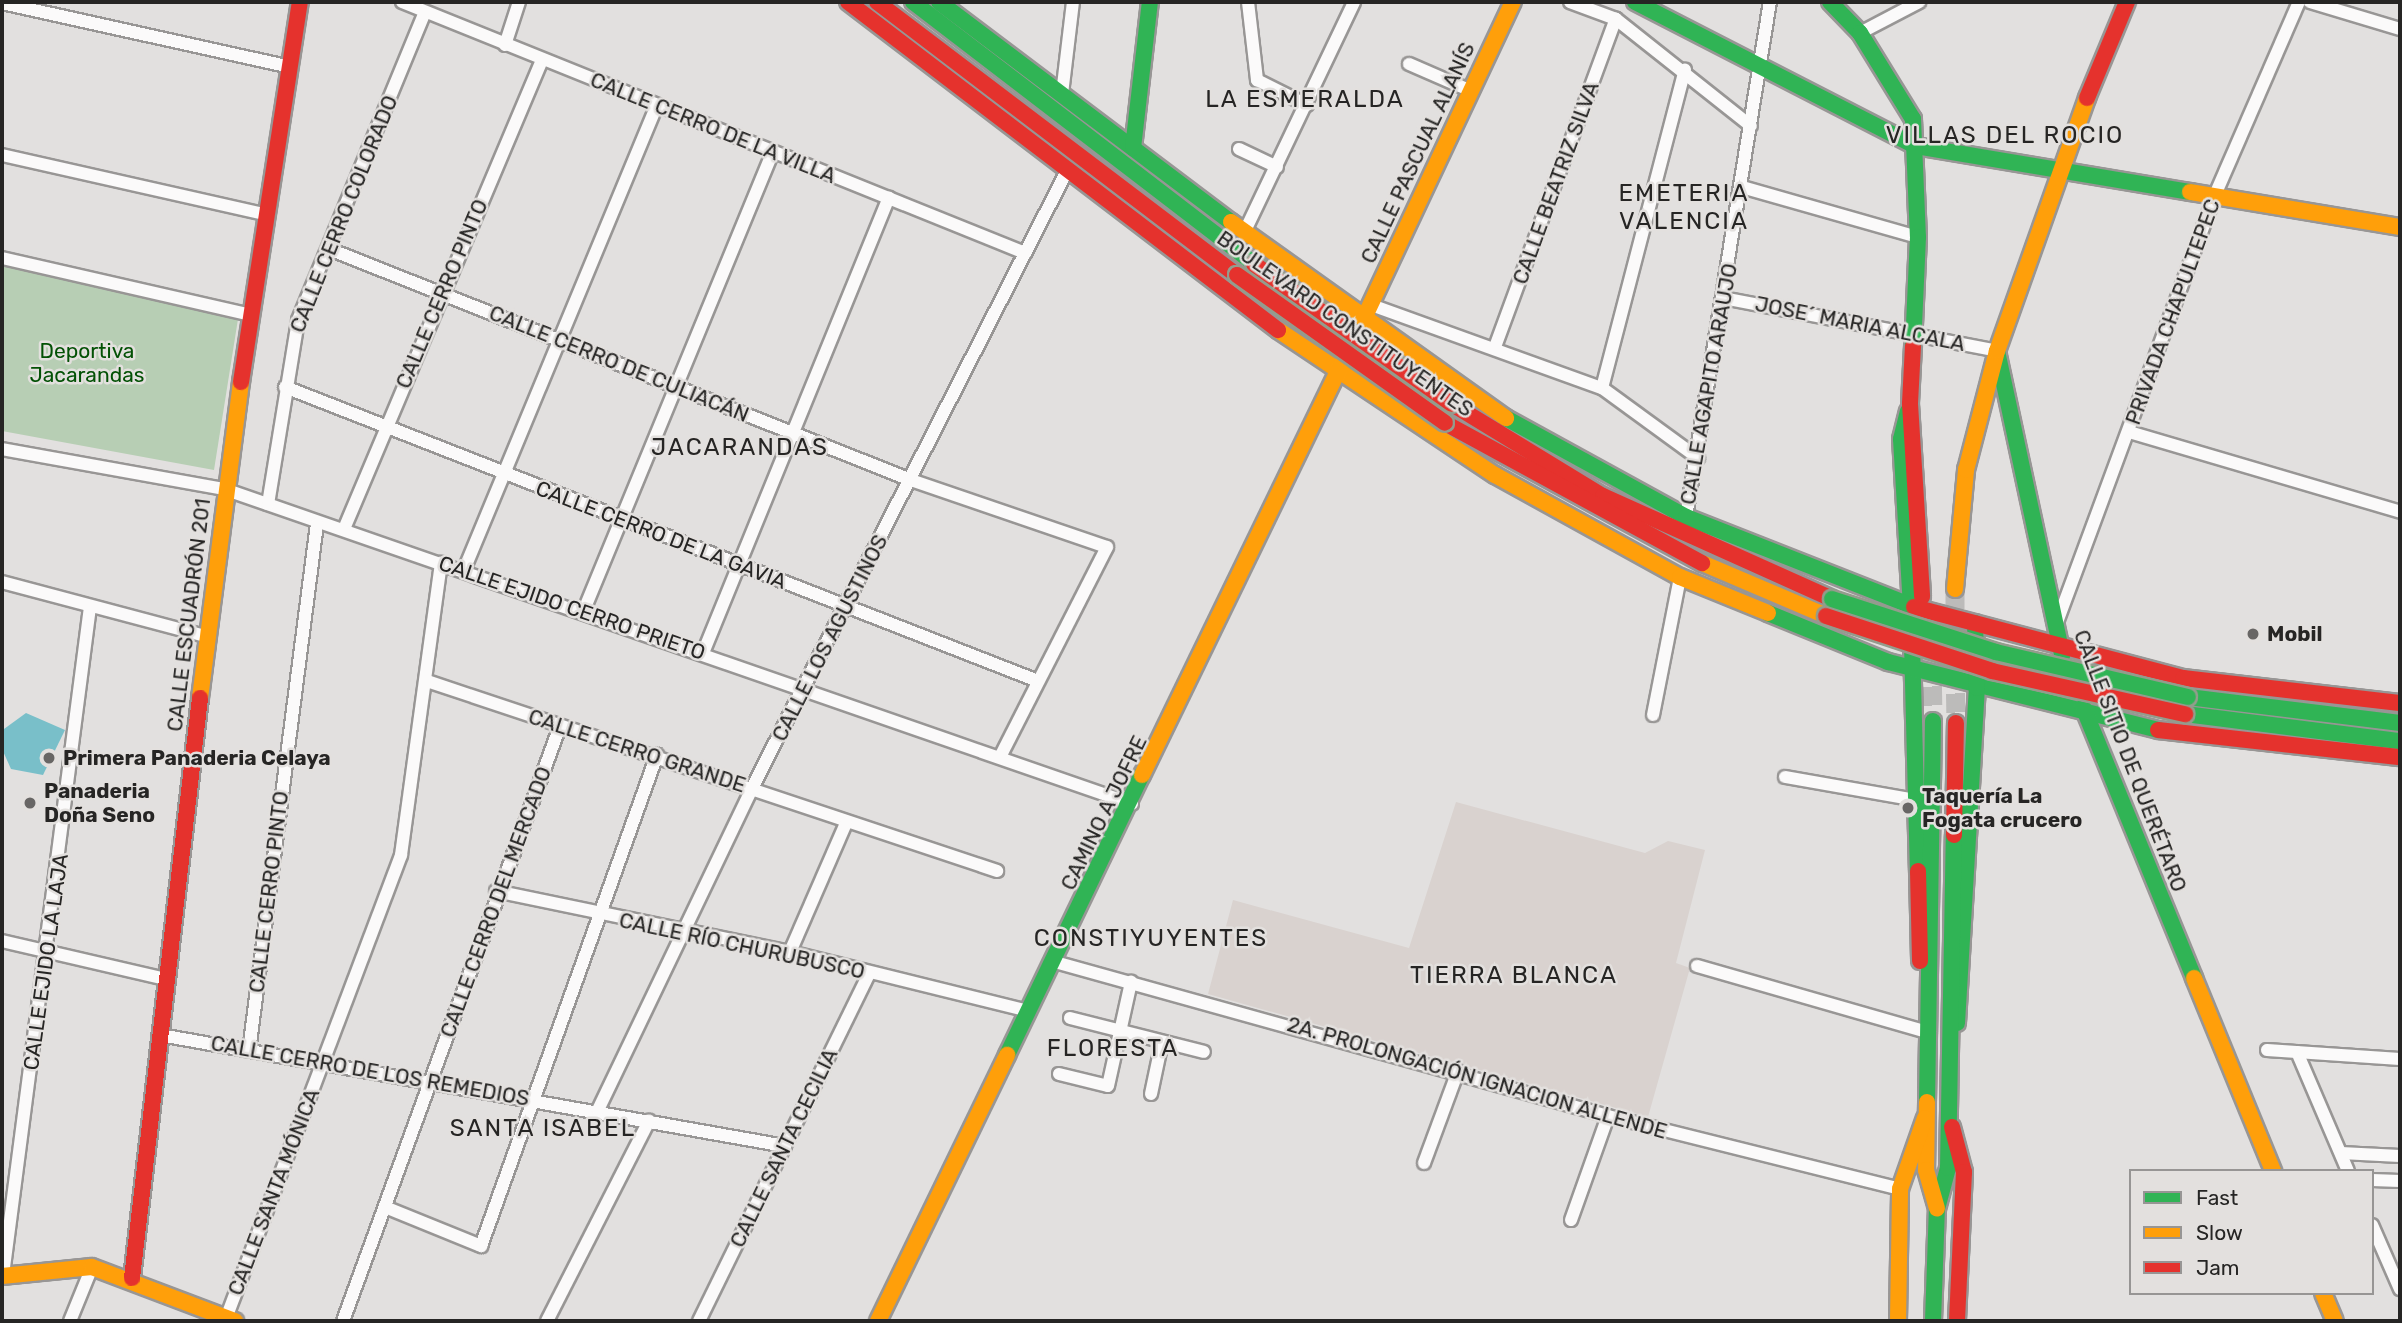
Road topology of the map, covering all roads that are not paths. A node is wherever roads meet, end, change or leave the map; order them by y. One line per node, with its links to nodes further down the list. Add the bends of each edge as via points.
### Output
1 (300, 2): 29 (main road, CALLE ESCUADRÓN 201)
2 (402, 2): 22 (street, CALLE CERRO DE LA VILLA)
3 (519, 2): 26 (street)
4 (848, 2): 43 (main road)
5 (877, 2): 111 (main road, BOULEVARD CONSTITUYENTES, bridge, via 1383,383 1504,460 1672,550 1894,643 1992,671 2185,714)
6 (913, 2): 109 (main road, BOULEVARD CONSTITUYENTES, bridge, via 1333,324 1452,404 1603,496 1768,574 1901,623 2073,672 2329,716)
7 (939, 2): 33 (main road)
8 (1073, 2): 33 (street)
9 (1150, 2): 38 (main road)
10 (1248, 2): 34 (street, via 1257,80)
11 (1354, 2): 34 (street)
12 (1513, 2): 32 (main road, CALLE PASCUAL ALANÍS)
13 (1570, 2): 23 (street)
14 (1635, 2): 30 (main road)
15 (1770, 2): 30 (street, CALLE AGAPITO ARAUJO)
16 (1830, 2): 25 (main road)
17 (1919, 2): 25 (street)
18 (2127, 2): 44 (main road)
19 (2299, 2): 46 (street, PRIVADA CHAPULTEPEC)
20 (2310, 2): 24 (street)
21 (2, 3): 29 (street)
22 (425, 12): 26 (street, CALLE CERRO DE LA VILLA); 52 (street, CALLE CERRO COLORADO)
23 (1616, 19): 31 (street); 64 (street, CALLE BEATRIZ SILVA)
24 (2400, 29)
25 (1860, 33): 37 (main road, via 1906,102)
26 (505, 44): 27 (street, CALLE CERRO DE LA VILLA)
27 (542, 60): 35 (street, CALLE CERRO DE LA VILLA); 56 (street, CALLE CERRO PINTO)
28 (1409, 64): 32 (street)
29 (286, 66): 48 (main road, CALLE ESCUADRÓN 201)
30 (1761, 66): 36 (street, CALLE AGAPITO ARAUJO); 37 (main road)
31 (1685, 70): 36 (street); 69 (street)
32 (1469, 90): 58 (main road, CALLE PASCUAL ALANÍS)
33 (1062, 94): 38 (main road)
34 (1307, 105): 42 (street)
35 (657, 106): 40 (street, CALLE CERRO DE LA VILLA); 63 (street)
36 (1751, 125): 45 (street, CALLE AGAPITO ARAUJO)
37 (1915, 146): 44 (main road); 51 (main road)
38 (1133, 148): 50 (main road)
39 (1239, 149): 42 (street)
40 (773, 152): 47 (street, CALLE CERRO DE LA VILLA); 67 (street)
41 (2, 155): 48 (street)
42 (1276, 167): 50 (street)
43 (1068, 169): 53 (street, CALLE LOS AGUSTINOS); 59 (main road)
44 (2058, 170): 46 (main road); 65 (main road)
45 (1742, 187): 51 (street); 57 (street, CALLE AGAPITO ARAUJO)
46 (2215, 195): 49 (main road); 71 (street, PRIVADA CHAPULTEPEC)
47 (889, 198): 53 (street, CALLE CERRO DE LA VILLA); 72 (street)
48 (268, 215): 60 (main road, CALLE ESCUADRÓN 201)
49 (2400, 227)
50 (1244, 233): 55 (main road)
51 (1918, 237): 62 (main road)
52 (329, 249): 56 (street, CALLE CERRO DE CULIACÁN); 68 (street, CALLE CERRO COLORADO, via 298,320)
53 (1025, 253): 76 (street, CALLE LOS AGUSTINOS)
54 (2, 258): 60 (street)
55 (1284, 264): 59 (main road, via 1273,293); 61 (main road)
56 (442, 293): 63 (street, CALLE CERRO DE CULIACÁN); 70 (street, CALLE CERRO PINTO)
57 (1723, 298): 62 (street, JOSE´ MARIA ALCALA); 74 (street, CALLE AGAPITO ARAUJO)
58 (1371, 305): 61 (main road, CALLE PASCUAL ALANÍS); 64 (street)
59 (1245, 306): 66 (main road)
60 (250, 315): 77 (main road, CALLE ESCUADRÓN 201)
61 (1363, 322): 66 (main road, CAMINO A JOFRE); 80 (main road, via 1523,429)
62 (1912, 334): 65 (street, JOSE´ MARIA ALCALA); 90 (main road, via 1910,404 1901,439)
63 (559, 339): 67 (street, CALLE CERRO DE CULIACÁN); 75 (street)
64 (1495, 347): 69 (street)
65 (1997, 351): 89 (main road, via 1966,470); 95 (main road, CALLE SITIO DE QUERÉTARO)
66 (1336, 374): 87 (main road, via 1495,475); 118 (main road, CAMINO A JOFRE)
67 (675, 386): 72 (street, CALLE CERRO DE CULIACÁN); 81 (street)
68 (285, 387): 70 (street, CALLE CERRO DE LA GAVIA); 78 (street, CALLE CERRO COLORADO)
69 (1602, 388): 74 (street)
70 (386, 425): 75 (street, CALLE CERRO DE LA GAVIA); 83 (street, CALLE CERRO PINTO)
71 (2129, 432): 79 (street); 95 (street, PRIVADA CHAPULTEPEC)
72 (791, 433): 76 (street, CALLE CERRO DE CULIACÁN); 85 (street)
73 (2, 449): 77 (street, CALLE EJIDO CERRO PRIETO)
74 (1698, 458): 80 (street, CALLE AGAPITO ARAUJO)
75 (502, 473): 81 (street, CALLE CERRO DE LA GAVIA); 86 (street)
76 (911, 480): 92 (street, CALLE LOS AGUSTINOS); 101 (street, CALLE CERRO DE CULIACÁN, via 1107,547)
77 (224, 489): 78 (street, CALLE EJIDO CERRO PRIETO); 96 (main road, CALLE ESCUADRÓN 201)
78 (268, 504): 82 (street, CALLE EJIDO CERRO PRIETO)
79 (2400, 512)
80 (1686, 517): 90 (main road)
81 (621, 520): 85 (street, CALLE CERRO DE LA GAVIA); 93 (street)
82 (317, 524): 83 (street, CALLE EJIDO CERRO PRIETO); 140 (street, CALLE CERRO PINTO)
83 (344, 529): 84 (street, CALLE EJIDO CERRO PRIETO)
84 (441, 563): 86 (street, CALLE EJIDO CERRO PRIETO); 100 (street, CALLE SANTA MÓNICA)
85 (740, 565): 92 (street, CALLE CERRO DE LA GAVIA); 98 (street)
86 (464, 570): 93 (street, CALLE EJIDO CERRO PRIETO)
87 (1680, 577): 99 (main road); 105 (street)
88 (2, 582): 91 (street)
89 (1955, 589)
90 (1917, 602): 94 (main road); 99 (main road)
91 (90, 607): 96 (street); 125 (street, CALLE EJIDO LA LAJA)
92 (846, 607): 101 (street, CALLE CERRO DE LA GAVIA); 103 (street, CALLE LOS AGUSTINOS)
93 (584, 610): 98 (street, CALLE EJIDO CERRO PRIETO)
94 (1975, 623): 97 (main road); 102 (main road)
95 (2056, 625): 97 (main road, CALLE SITIO DE QUERÉTARO)
96 (208, 637): 130 (main road, CALLE ESCUADRÓN 201)
97 (2058, 645): 104 (main road, via 2183,678); 106 (main road, CALLE SITIO DE QUERÉTARO)
98 (702, 653): 103 (street, CALLE EJIDO CERRO PRIETO)
99 (1911, 669): 102 (main road); 117 (main road)
100 (427, 681): 110 (street, CALLE CERRO GRANDE); 145 (street, CALLE SANTA MÓNICA, via 401,855)
101 (1038, 681): 113 (street)
102 (1978, 688): 106 (main road); 143 (main road, via 1962,1001)
103 (806, 690): 113 (street, CALLE EJIDO CERRO PRIETO); 116 (street, CALLE LOS AGUSTINOS)
104 (2400, 703)
105 (1653, 715)
106 (2086, 715): 114 (main road, via 2190,736); 160 (main road, CALLE SITIO DE QUERÉTARO)
107 (1933, 721): 132 (main road)
108 (1955, 723): 143 (main road)
109 (2400, 723)
110 (559, 726): 112 (street, CALLE CERRO GRANDE); 121 (street, CALLE CERRO DEL MERCADO)
111 (2400, 741)
112 (657, 755): 116 (street, CALLE CERRO GRANDE); 122 (street)
113 (1001, 755): 118 (street, CALLE EJIDO CERRO PRIETO)
114 (2400, 758)
115 (1785, 777): 117 (street)
116 (752, 788): 119 (street, CALLE CERRO GRANDE); 123 (street, CALLE LOS AGUSTINOS)
117 (1915, 800): 132 (main road, via 1918,954)
118 (1132, 804): 127 (main road, CAMINO A JOFRE)
119 (846, 823): 120 (street, CALLE CERRO GRANDE); 126 (street)
120 (997, 871)
121 (496, 891): 122 (street, CALLE RÍO CHURUBUSCO); 148 (street, CALLE CERRO DEL MERCADO)
122 (596, 914): 123 (street, CALLE RÍO CHURUBUSCO); 150 (street)
123 (684, 935): 126 (street, CALLE RÍO CHURUBUSCO); 152 (street, CALLE LOS AGUSTINOS)
124 (2, 941): 125 (street)
125 (47, 952): 130 (street); 170 (street, CALLE EJIDO LA LAJA)
126 (790, 952): 129 (street, CALLE RÍO CHURUBUSCO)
127 (1055, 962): 131 (street, 2A. PROLONGACIÓN IGNACION ALLENDE); 133 (main road, CAMINO A JOFRE)
128 (1697, 967): 136 (street)
129 (869, 974): 133 (street, CALLE RÍO CHURUBUSCO); 156 (street, CALLE SANTA CECILIA)
130 (165, 979): 137 (main road, CALLE ESCUADRÓN 201)
131 (1131, 982): 135 (street); 146 (street, 2A. PROLONGACIÓN IGNACION ALLENDE)
132 (1930, 995): 136 (main road)
133 (1028, 1012): 180 (main road, CAMINO A JOFRE)
134 (1070, 1018): 135 (street)
135 (1120, 1031): 138 (street); 147 (street, via 1108,1086)
136 (1930, 1033): 151 (main road)
137 (160, 1035): 140 (street, CALLE CERRO DE LOS REMEDIOS); 172 (main road, CALLE ESCUADRÓN 201)
138 (1162, 1042): 141 (street); 149 (street)
139 (2267, 1050): 142 (street)
140 (248, 1051): 145 (street, CALLE CERRO DE LOS REMEDIOS)
141 (1204, 1052)
142 (2297, 1052): 144 (street); 157 (street)
143 (1948, 1058): 154 (main road)
144 (2400, 1059)
145 (323, 1062): 148 (street, CALLE CERRO DE LOS REMEDIOS); 175 (street, CALLE SANTA MÓNICA)
146 (1458, 1071): 153 (street, 2A. PROLONGACIÓN IGNACION ALLENDE); 159 (street)
147 (1059, 1074)
148 (433, 1079): 150 (street, CALLE CERRO DE LOS REMEDIOS); 165 (street, CALLE CERRO DEL MERCADO)
149 (1150, 1094)
150 (529, 1097): 152 (street, CALLE CERRO DE LOS REMEDIOS); 165 (street, via 481,1246)
151 (1929, 1105): 164 (main road); 166 (main road, via 1926,1170)
152 (598, 1110): 155 (street, CALLE CERRO DE LOS REMEDIOS)
153 (1608, 1116): 164 (street, 2A. PROLONGACIÓN IGNACION ALLENDE); 167 (street)
154 (1949, 1118): 166 (main road, via 1948,1168); 183 (main road, via 1964,1172)
155 (649, 1121): 156 (street, CALLE CERRO DE LOS REMEDIOS); 178 (street)
156 (785, 1146): 179 (street, CALLE SANTA CECILIA)
157 (2341, 1153): 158 (street); 161 (street)
158 (2400, 1156)
159 (1424, 1163)
160 (2272, 1169)
161 (2347, 1169)
162 (2374, 1180): 163 (street)
163 (2400, 1181)
164 (1900, 1189): 181 (main road)
165 (386, 1207): 177 (street, CALLE CERRO DEL MERCADO)
166 (1937, 1209): 182 (main road)
167 (1571, 1220)
168 (2374, 1230): 171 (street)
169 (92, 1268): 170 (main road); 172 (main road); 176 (street)
170 (3, 1275)
171 (2397, 1276): 173 (street)
172 (132, 1278): 175 (main road)
173 (2400, 1289)
174 (2324, 1295): 184 (main road)
175 (229, 1320)
176 (70, 1321)
177 (343, 1321)
178 (547, 1321)
179 (699, 1321)
180 (880, 1321)
181 (1898, 1321)
182 (1933, 1321)
183 (1957, 1321)
184 (2334, 1321)

